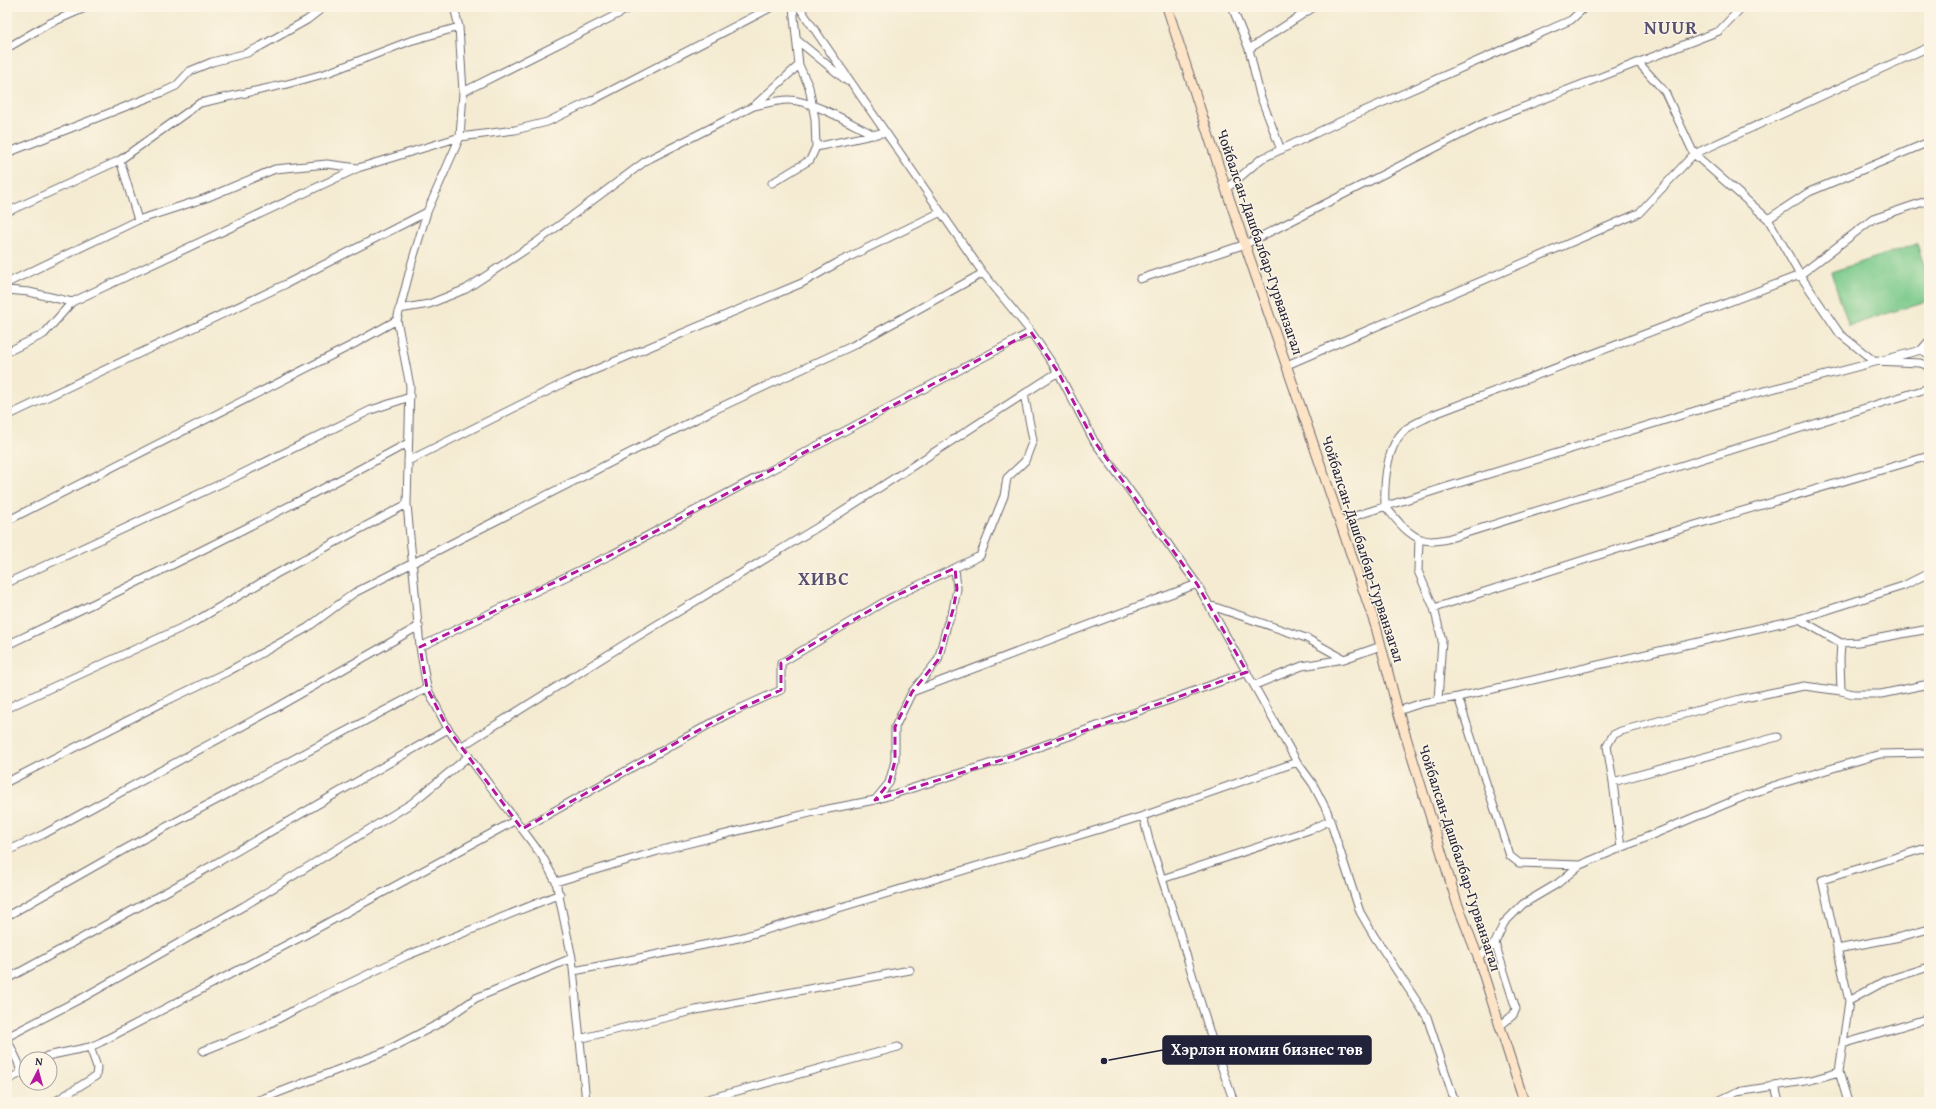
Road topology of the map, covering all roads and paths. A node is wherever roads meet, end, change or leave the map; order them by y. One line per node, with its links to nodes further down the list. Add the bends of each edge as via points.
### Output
1 (88, 7): 16 (street, via 48,24)
2 (324, 7): 30 (street, via 307,20 247,53 190,71 176,86)
3 (454, 7): 13 (street)
4 (632, 7): 21 (street)
5 (772, 7): 26 (street, via 547,122 515,130)
6 (793, 7): 14 (street)
7 (799, 7): 20 (street)
8 (1167, 7): 35 (street, Чойбалсан-Дашбалбар-Гурванзагал)
9 (1232, 7): 17 (street)
10 (1314, 7): 17 (street)
11 (1584, 7): 29 (street, via 1571,20)
12 (1742, 7): 18 (street, via 1719,31)
13 (459, 27): 21 (street); 32 (street, via 410,41 287,84 200,102)
14 (797, 40): 19 (street); 20 (street)
15 (1929, 47): 31 (street)
16 (7, 48)
17 (1249, 49): 29 (street, via 1260,95)
18 (1639, 63): 31 (street, via 1665,92); 42 (street, via 1490,120)
19 (799, 65): 22 (street, via 809,88); 23 (street)
20 (854, 86): 24 (street)
21 (463, 92): 26 (street)
22 (812, 105): 23 (street, via 787,100); 25 (street); 28 (street)
23 (754, 106): 49 (street, via 648,160 534,244 466,288 429,304)
24 (886, 132): 25 (street); 39 (street)
25 (874, 135): 28 (street)
26 (460, 137): 33 (street); 38 (street)
27 (1929, 142): 40 (street, via 1809,192)
28 (816, 147): 34 (street, via 810,160)
29 (1281, 150): 35 (street, via 1261,159)
30 (7, 154)
31 (1694, 154): 40 (street); 57 (street, via 1639,213)
32 (120, 160): 37 (street); 41 (street)
33 (358, 168): 41 (street, via 326,164 275,169 206,198); 48 (street)
34 (772, 183)
35 (1226, 189): 42 (street, Чойбалсан-Дашбалбар-Гурванзагал)
36 (1929, 200): 44 (street, via 1873,219)
37 (7, 212)
38 (427, 212): 49 (street); 63 (street, via 278,287)
39 (941, 212): 43 (street); 66 (street, via 802,283 566,382)
40 (1768, 219): 44 (street)
41 (138, 220): 46 (street)
42 (1246, 244): 45 (street); 57 (street, Чойбалсан-Дашбалбар-Гурванзагал)
43 (982, 273): 51 (street); 72 (street, via 852,346 712,411)
44 (1800, 275): 56 (street, via 1840,334); 68 (street, via 1432,415 1404,431 1393,448 1386,472)
45 (1140, 279)
46 (7, 283)
47 (7, 290): 48 (street, via 29,292)
48 (72, 302): 54 (street, via 44,334)
49 (399, 309): 50 (street)
50 (397, 320): 62 (street); 69 (street)
51 (1031, 332): 59 (street); 85 (street, via 611,556)
52 (1929, 341): 53 (street)
53 (1921, 350): 55 (street); 56 (street)
54 (7, 352)
55 (1929, 354)
56 (1874, 361): 58 (street, via 1920,363); 68 (street, via 1734,399)
57 (1287, 365): 70 (street, Чойбалсан-Дашбалбар-Гурванзагал)
58 (1929, 369)
59 (1058, 372): 61 (street); 76 (street, via 1094,441)
60 (1929, 388): 71 (street, via 1447,539 1430,542)
61 (1024, 394): 73 (street, via 1034,440 1025,461 1007,478 1004,496 980,556); 99 (street, via 832,520 625,644)
62 (410, 397): 64 (street); 75 (street, via 371,410 233,478)
63 (7, 416)
64 (408, 443): 66 (street); 83 (street, via 164,569)
65 (1929, 456): 78 (street, via 1671,532)
66 (408, 462): 67 (street)
67 (407, 504): 72 (street); 95 (street, via 276,574 194,622)
68 (1385, 506): 70 (street); 71 (street, via 1404,529)
69 (7, 521)
70 (1342, 523): 84 (street, Чойбалсан-Дашбалбар-Гурванзагал)
71 (1419, 539): 78 (street, via 1418,571)
72 (411, 563): 80 (street); 103 (street, via 354,593 307,628 227,672)
73 (955, 568): 92 (street, via 957,589 938,660); 109 (street, via 889,599 781,663 781,690 726,715)
74 (1929, 574): 79 (street, via 1903,586)
75 (7, 583)
76 (1197, 584): 77 (street); 92 (street)
77 (1209, 605): 86 (street, via 1306,638); 87 (street)
78 (1434, 608): 94 (street, via 1442,640)
79 (1799, 619): 82 (street); 93 (street)
80 (419, 626): 85 (street); 112 (street, via 274,709 44,834)
81 (1929, 629): 82 (street)
82 (1841, 643): 91 (street)
83 (7, 644)
84 (1381, 646): 86 (street); 96 (street, Чойбалсан-Дашбалбар-Гурванзагал)
85 (420, 647): 90 (street)
86 (1344, 659): 89 (street, via 1302,666)
87 (1247, 672): 89 (street); 105 (street, via 1014,756)
88 (1929, 684): 91 (street, via 1882,694 1853,694)
89 (1255, 685): 102 (street)
90 (427, 688): 97 (street); 117 (street, via 134,844)
91 (1841, 691): 104 (street, via 1804,686 1740,699 1621,731 1613,735 1607,746)
92 (912, 692): 105 (street, via 895,727 895,761 889,783)
93 (1458, 697): 94 (street); 113 (street, via 1510,856 1519,863)
94 (1438, 700): 96 (street)
95 (7, 708)
96 (1398, 711): 121 (street, Чойбалсан-Дашбалбар-Гурванзагал, via 1457,903)
97 (448, 729): 99 (street); 126 (street, via 173,888)
98 (1777, 737): 104 (street)
99 (462, 746): 101 (street)
100 (1929, 753): 111 (street, via 1880,754 1773,786)
101 (470, 756): 107 (street); 130 (street, via 412,803 244,906)
102 (1298, 762): 106 (street); 108 (street, via 1313,784)
103 (7, 782)
104 (1614, 782): 111 (street)
105 (875, 800): 115 (street, via 818,811 658,851)
106 (1143, 816): 114 (street); 125 (street, via 739,938)
107 (516, 820): 109 (street); 133 (street, via 306,935)
108 (1331, 820): 114 (street, via 1312,830); 147 (street, via 1360,912 1427,1017)
109 (522, 829): 115 (street, via 542,856)
110 (1929, 847): 120 (street, via 1822,880)
111 (1621, 848): 113 (street)
112 (7, 851)
113 (1580, 866): 119 (street, via 1557,884 1523,904 1504,923)
114 (1162, 879): 146 (street)
115 (556, 882): 116 (street)
116 (560, 894): 122 (street); 135 (street, via 406,956 264,1026)
117 (7, 916)
118 (1929, 929): 120 (street)
119 (1495, 943): 121 (street); 129 (street, via 1516,1009)
120 (1837, 949): 127 (street)
121 (1478, 957): 129 (street, Чойбалсан-Дашбалбар-Гурванзагал)
122 (572, 958): 125 (street); 143 (street, via 476,998 440,1023 384,1052)
123 (1929, 967): 127 (street, via 1887,980)
124 (910, 970): 131 (street, via 696,1010)
125 (574, 971): 131 (street)
126 (7, 979)
127 (1849, 1001): 132 (street)
128 (1929, 1018): 132 (street)
129 (1500, 1026): 148 (street, Чойбалсан-Дашбалбар-Гурванзагал)
130 (7, 1038): 137 (street)
131 (579, 1039): 144 (street)
132 (1843, 1044): 138 (street)
133 (90, 1047): 136 (street); 142 (street, via 97,1067 96,1076)
134 (898, 1047): 145 (street)
135 (203, 1051)
136 (58, 1053)
137 (18, 1059)
138 (1839, 1072): 141 (street); 151 (street)
139 (18, 1074): 140 (street)
140 (7, 1080)
141 (1775, 1086): 149 (street, via 1737,1092); 150 (street)
142 (54, 1102)
143 (254, 1102)
144 (586, 1102)
145 (697, 1102)
146 (1234, 1102)
147 (1455, 1102)
148 (1524, 1102)
149 (1716, 1102)
150 (1779, 1102)
151 (1848, 1102)

